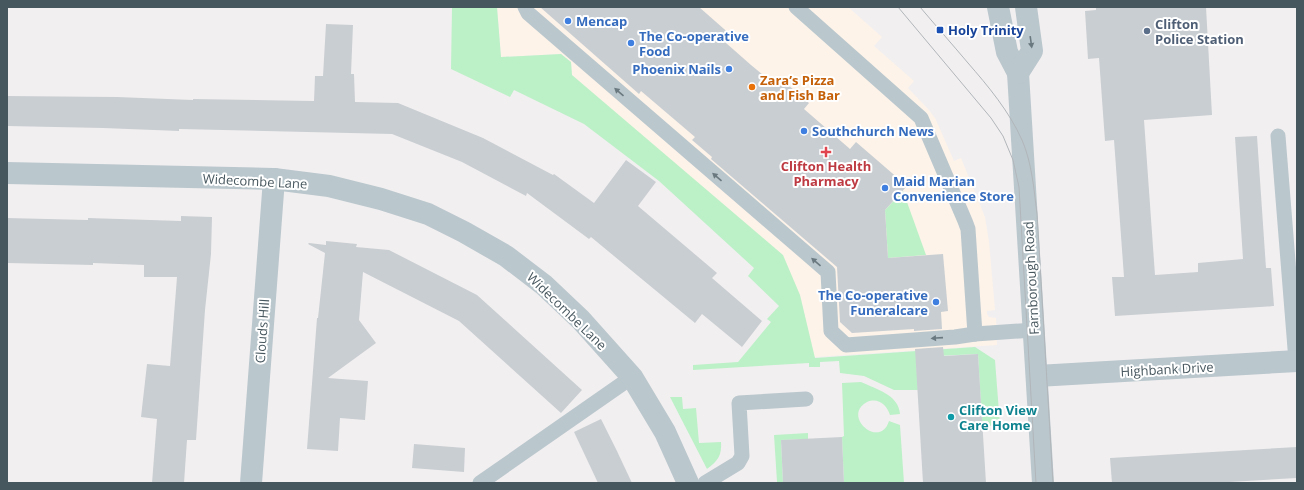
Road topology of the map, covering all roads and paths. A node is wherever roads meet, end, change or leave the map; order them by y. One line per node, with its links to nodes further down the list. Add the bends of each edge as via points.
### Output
1 (525, 7): 10 (lane, one-way to 1, via 846,345 831,331 828,272 528,13)
2 (796, 7): 10 (lane, via 923,122 966,221)
3 (998, 7): 5 (street, Farnborough Road, via 1007,52)
4 (1026, 7): 5 (street, one-way to 5, via 1032,51)
5 (1018, 74): 9 (street, Farnborough Road)
6 (1278, 136): 11 (lane)
7 (7, 173): 8 (street, Widecombe Lane)
8 (274, 179): 13 (street, Widecombe Lane, via 329,186 381,198 428,214 464,232 506,256 544,286 581,320); 15 (street, Clouds Hill)
9 (1034, 330): 10 (lane); 12 (street, Farnborough Road)
10 (975, 334)
11 (1297, 361): 12 (street, Highbank Drive)
12 (1037, 376): 19 (street, Farnborough Road)
13 (632, 377): 16 (lane); 17 (street, Widecombe Lane, via 666,432)
14 (806, 399): 18 (lane, via 739,403 742,456 738,463)
15 (251, 483)
16 (480, 483)
17 (688, 483)
18 (705, 483)
19 (1043, 483)

